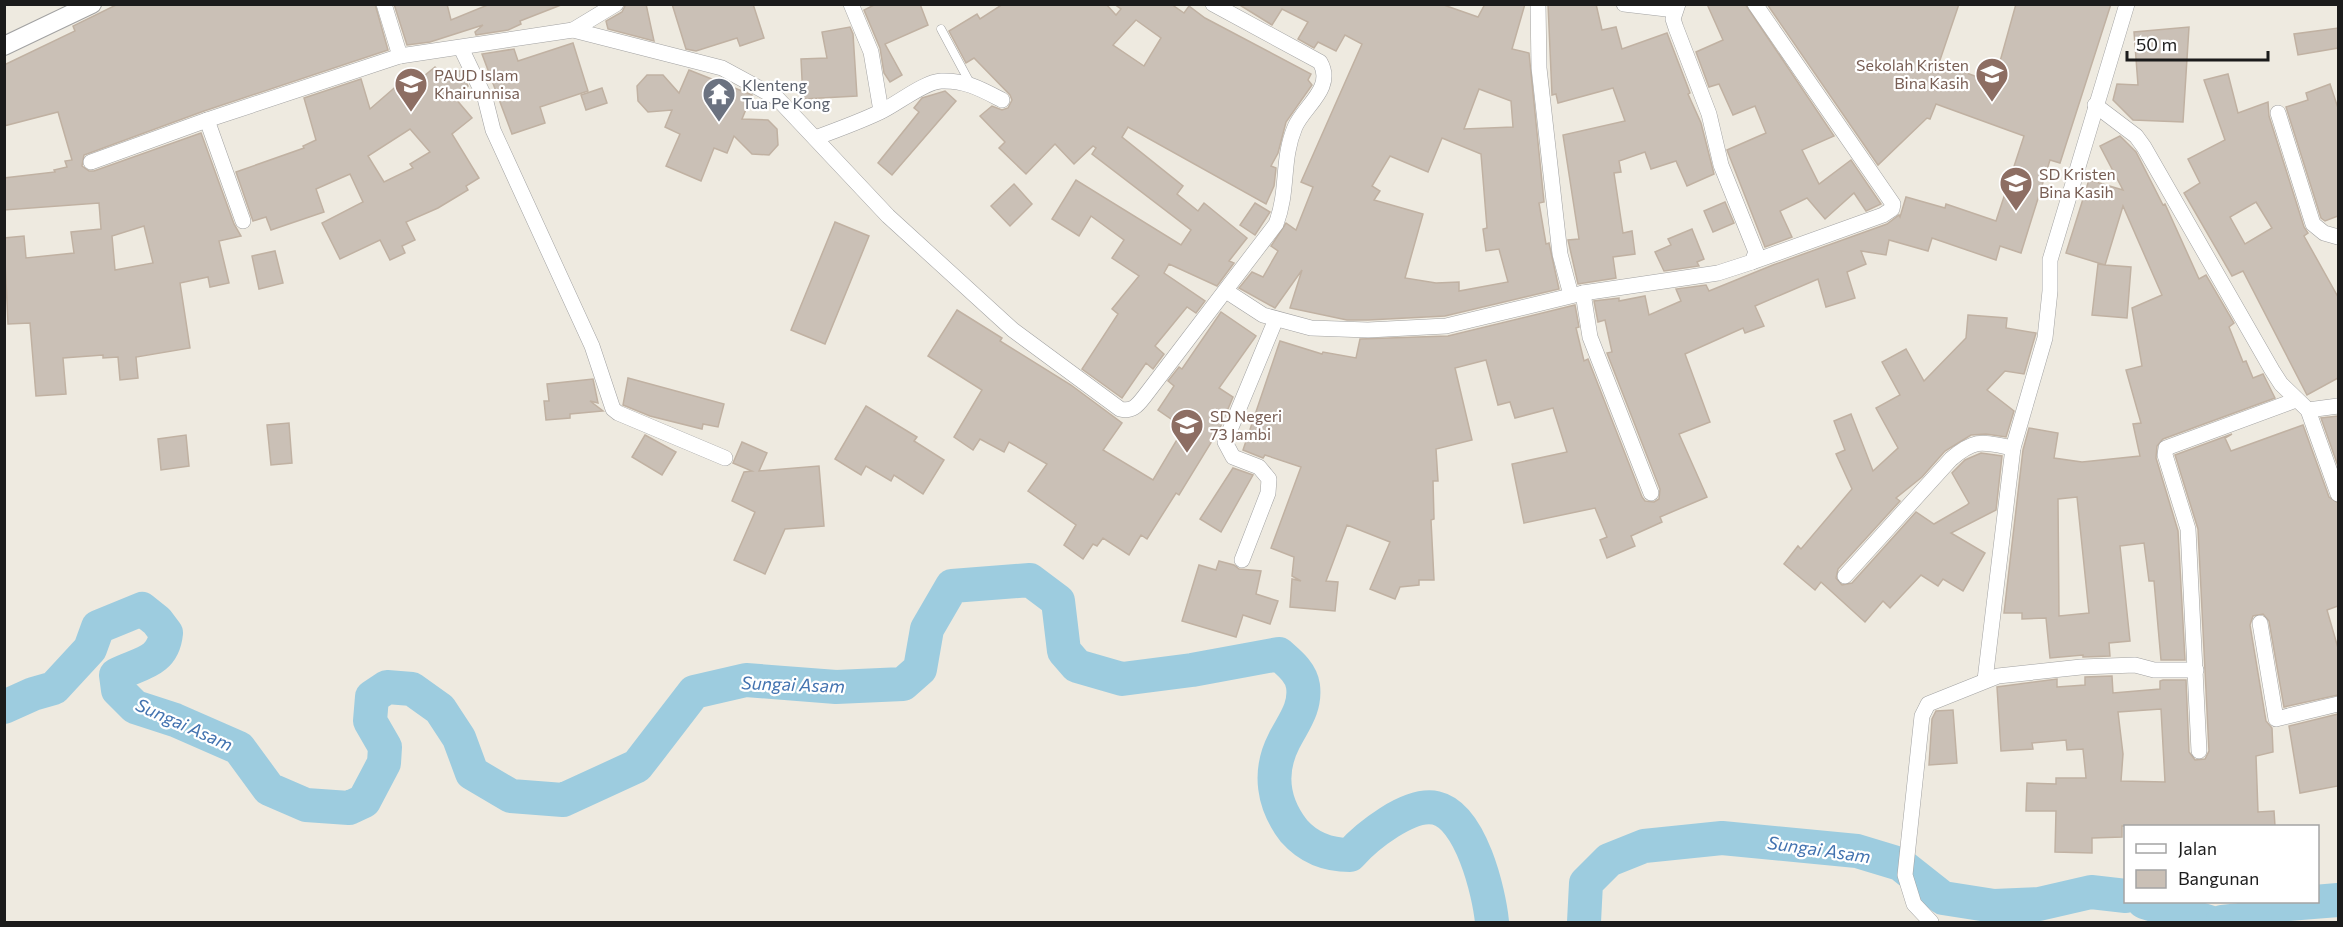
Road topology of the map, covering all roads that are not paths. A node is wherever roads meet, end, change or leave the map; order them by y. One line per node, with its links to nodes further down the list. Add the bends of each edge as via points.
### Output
1 (92, 4): 13 (street)
2 (384, 4): 15 (street)
3 (616, 4): 12 (street)
4 (851, 4): 19 (street, via 871,52)
5 (1213, 4): 27 (street, via 1320,62 1325,79 1296,126 1285,156 1284,203 1276,224)
6 (1538, 4): 28 (street, via 1539,68 1560,254)
7 (1624, 4): 10 (street, via 1637,8)
8 (1755, 4): 26 (street, via 1893,204 1883,214)
9 (2127, 4): 18 (street)
10 (1676, 7): 26 (street, via 1676,28 1709,114 1721,165 1756,252)
11 (941, 29): 16 (lane)
12 (573, 30): 14 (street); 22 (street, via 722,68 777,98)
13 (4, 46)
14 (461, 48): 15 (street); 34 (street, via 484,98 493,130 592,346 613,409)
15 (400, 56): 21 (street)
16 (970, 83): 17 (street); 19 (street, via 926,84)
17 (1002, 100)
18 (2094, 105): 30 (street, via 2136,136 2144,147 2272,370); 33 (street, via 2050,260 2045,338)
19 (881, 111): 22 (street)
20 (2278, 113): 25 (street, via 2313,224)
21 (207, 120): 23 (street); 24 (street)
22 (815, 138): 27 (street, via 888,216 1013,330 1120,409 1127,411 1137,405)
23 (91, 162)
24 (243, 221)
25 (2338, 237)
26 (1752, 262): 28 (street, via 1718,273)
27 (1226, 291): 29 (street)
28 (1577, 294): 29 (street, via 1446,326 1311,328); 35 (street)
29 (1276, 319): 37 (street, via 1225,442 1233,457 1259,467 1269,479 1268,493)
30 (2296, 400): 32 (street); 40 (street, via 2166,448 2188,529)
31 (2338, 406): 32 (street)
32 (2308, 410): 36 (street)
33 (2013, 448): 38 (street, via 1980,441 1968,445); 41 (street)
34 (725, 458)
35 (1651, 493)
36 (2338, 494)
37 (1242, 560)
38 (1845, 576)
39 (2260, 622): 42 (street, via 2276,719)
40 (2196, 670): 41 (street, via 2154,670 2136,665 2081,667); 43 (street)
41 (1985, 680): 44 (street, via 1928,704 1922,716 1905,874 1914,904)
42 (2338, 704)
43 (2199, 752)
44 (1931, 922)

